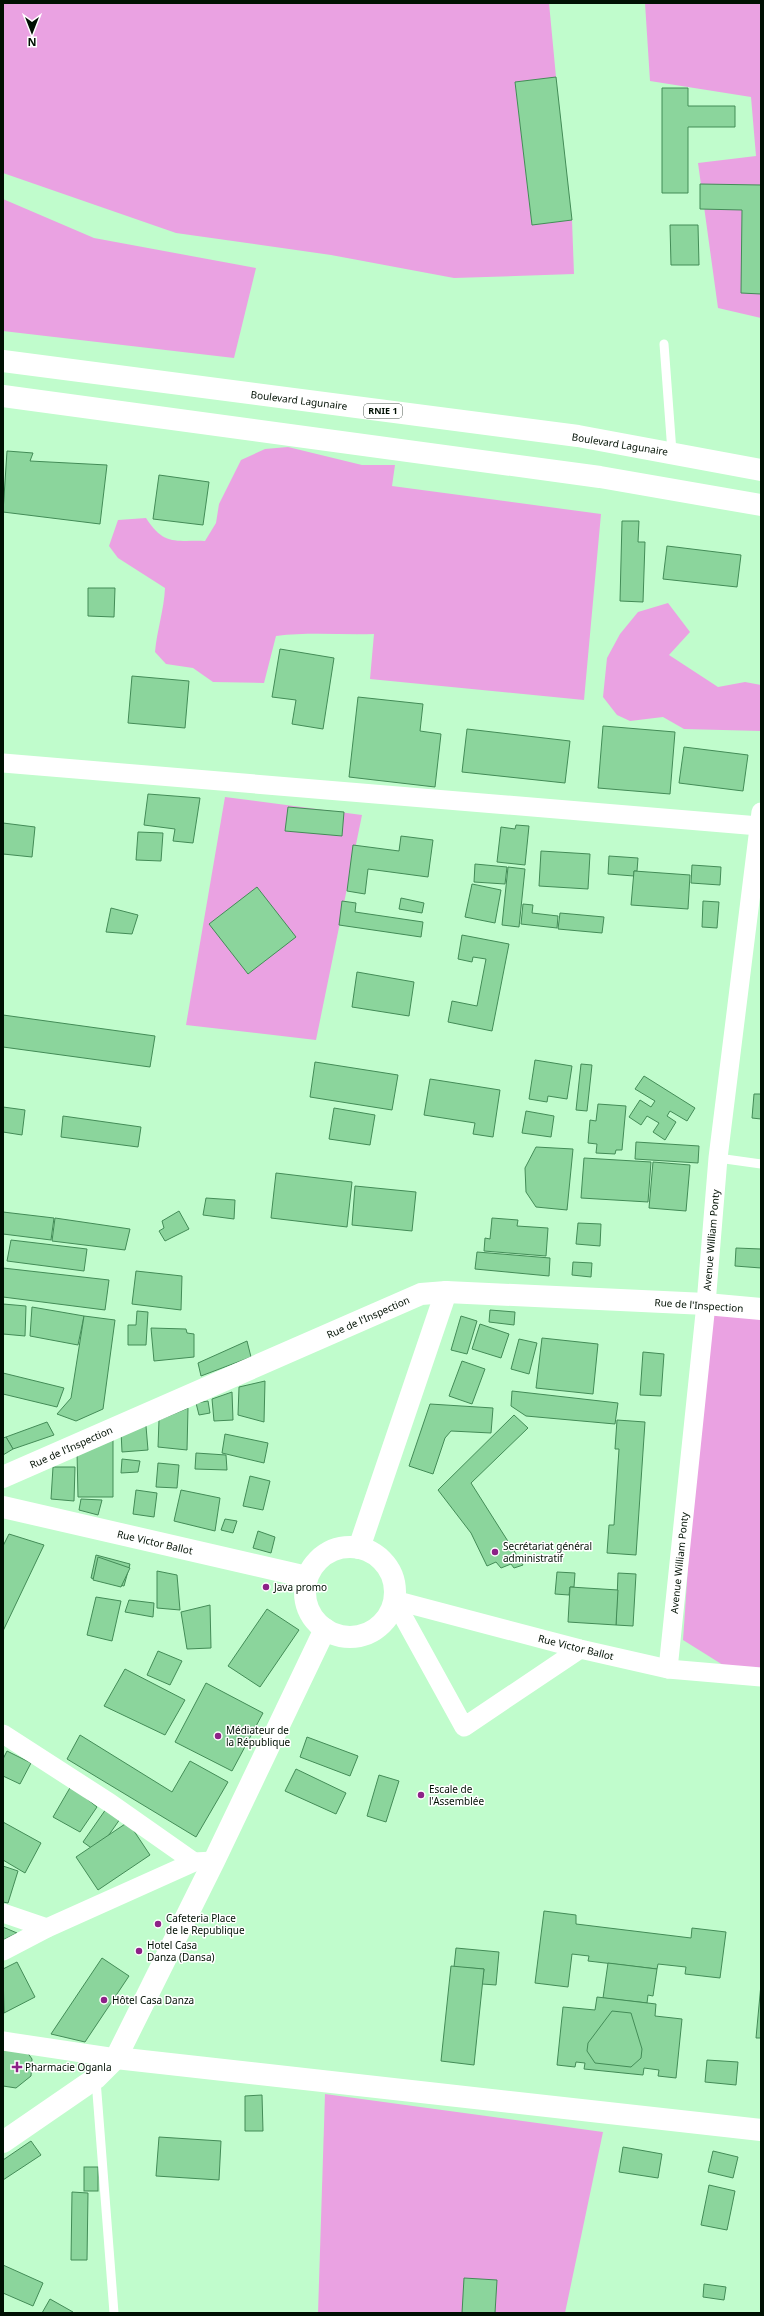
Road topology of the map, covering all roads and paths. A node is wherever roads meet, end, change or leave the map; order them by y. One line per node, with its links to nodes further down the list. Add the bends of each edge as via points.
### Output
1 (664, 344): 4 (lane)
2 (3, 361): 4 (main road, Boulevard Lagunaire / RNIE 1, via 578,436)
3 (3, 396): 6 (main road, via 600,477)
4 (672, 452): 5 (main road, Boulevard Lagunaire / RNIE 1)
5 (761, 470)
6 (761, 505)
7 (3, 763): 8 (street)
8 (760, 819): 9 (street, Avenue William Ponty)
9 (718, 1158): 10 (lane); 12 (street, Avenue William Ponty)
10 (761, 1164)
11 (446, 1292): 12 (main road, Rue de l'Inspection); 14 (main road, Rue de l'Inspection, via 429,1292 413,1297); 16 (main road)
12 (706, 1304): 13 (main road, Rue de l'Inspection); 21 (street, Avenue William Ponty)
13 (761, 1309)
14 (3, 1477)
15 (3, 1507): 17 (main road, Rue Victor Ballot)
16 (359, 1548): 17 (main road, via 346,1547 327,1552 317,1561); 18 (main road, via 374,1553 389,1570 394,1584)
17 (307, 1577): 19 (main road, via 304,1592 307,1606 314,1619)
18 (394, 1600): 19 (main road, via 385,1620 368,1633 346,1636); 20 (street, Rue Victor Ballot); 20 (street, via 464,1727)
19 (325, 1629): 24 (main road)
20 (580, 1649): 21 (street, Rue Victor Ballot)
21 (668, 1669): 22 (street, Rue Victor Ballot)
22 (761, 1677)
23 (3, 1734): 24 (street)
24 (204, 1862): 26 (street); 29 (main road)
25 (3, 1913): 26 (street)
26 (47, 1928): 27 (street)
27 (3, 1951)
28 (3, 2041): 29 (street)
29 (116, 2058): 30 (main road); 31 (main road)
30 (96, 2078): 32 (main road); 33 (lane)
31 (761, 2130)
32 (3, 2142)
33 (114, 2313)

